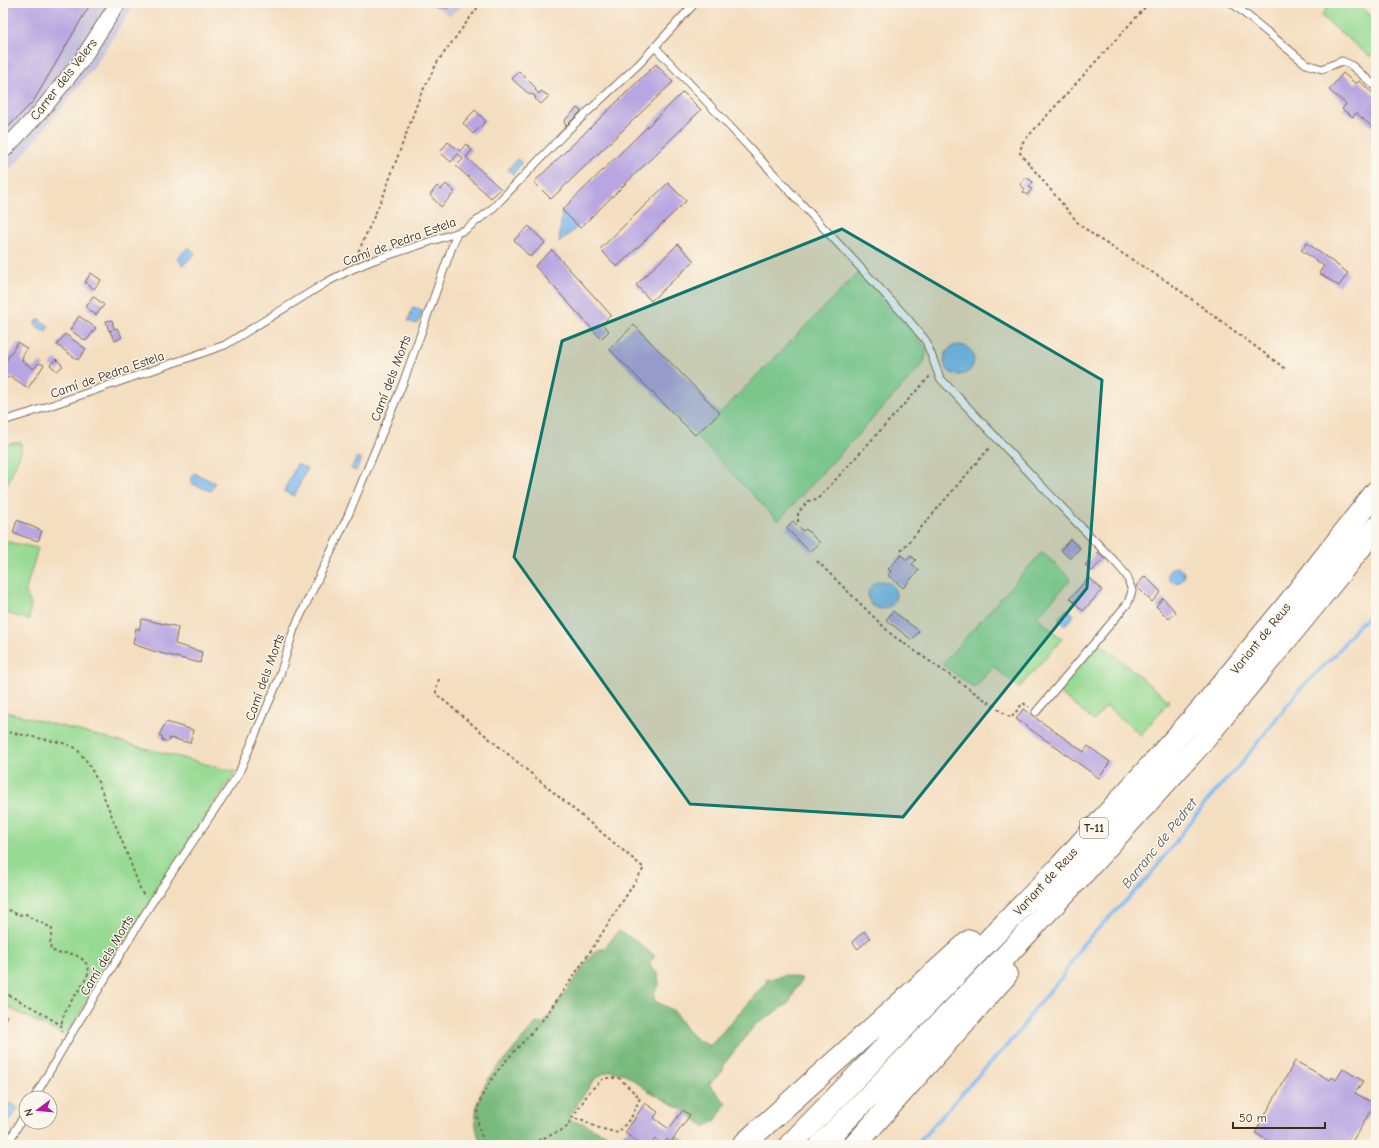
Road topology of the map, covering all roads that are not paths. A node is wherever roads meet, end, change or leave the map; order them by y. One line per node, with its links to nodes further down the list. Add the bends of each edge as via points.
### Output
1 (118, 3): 8 (street, Carrer dels Velers, via 81,61 41,111)
2 (437, 3): 3 (lane)
3 (449, 3)
4 (695, 3): 6 (lane, Camí de Pedra Estela)
5 (1232, 3): 7 (lane, via 1306,64 1322,70 1342,61 1351,65)
6 (655, 47): 9 (lane, Camí de Pedra Estela, via 566,132 491,210); 15 (lane, via 908,319 926,341 940,378 1127,576 1132,591 1128,603)
7 (1376, 87)
8 (3, 151)
9 (457, 233): 10 (lane, Camí de Pedra Estela, via 350,270 320,285 226,346); 16 (lane, Camí dels Morts, via 403,383 347,518 294,629 278,681 238,775 154,899)
10 (3, 421)
11 (1376, 492): 14 (highway, Variant de Reus / T-11)
12 (1376, 528): 13 (highway, Variant de Reus / T-11)
13 (1311, 609): 21 (highway, Variant de Reus / T-11, via 1202,742 1076,881); 22 (highway, via 1208,747)
14 (1201, 710): 19 (highway, via 992,920); 20 (highway, Variant de Reus / T-11, via 1057,870)
15 (1036, 712)
16 (39, 1090)
17 (18, 1126): 18 (lane)
18 (7, 1145)
19 (743, 1145)
20 (790, 1145)
21 (821, 1145)
22 (855, 1145)

